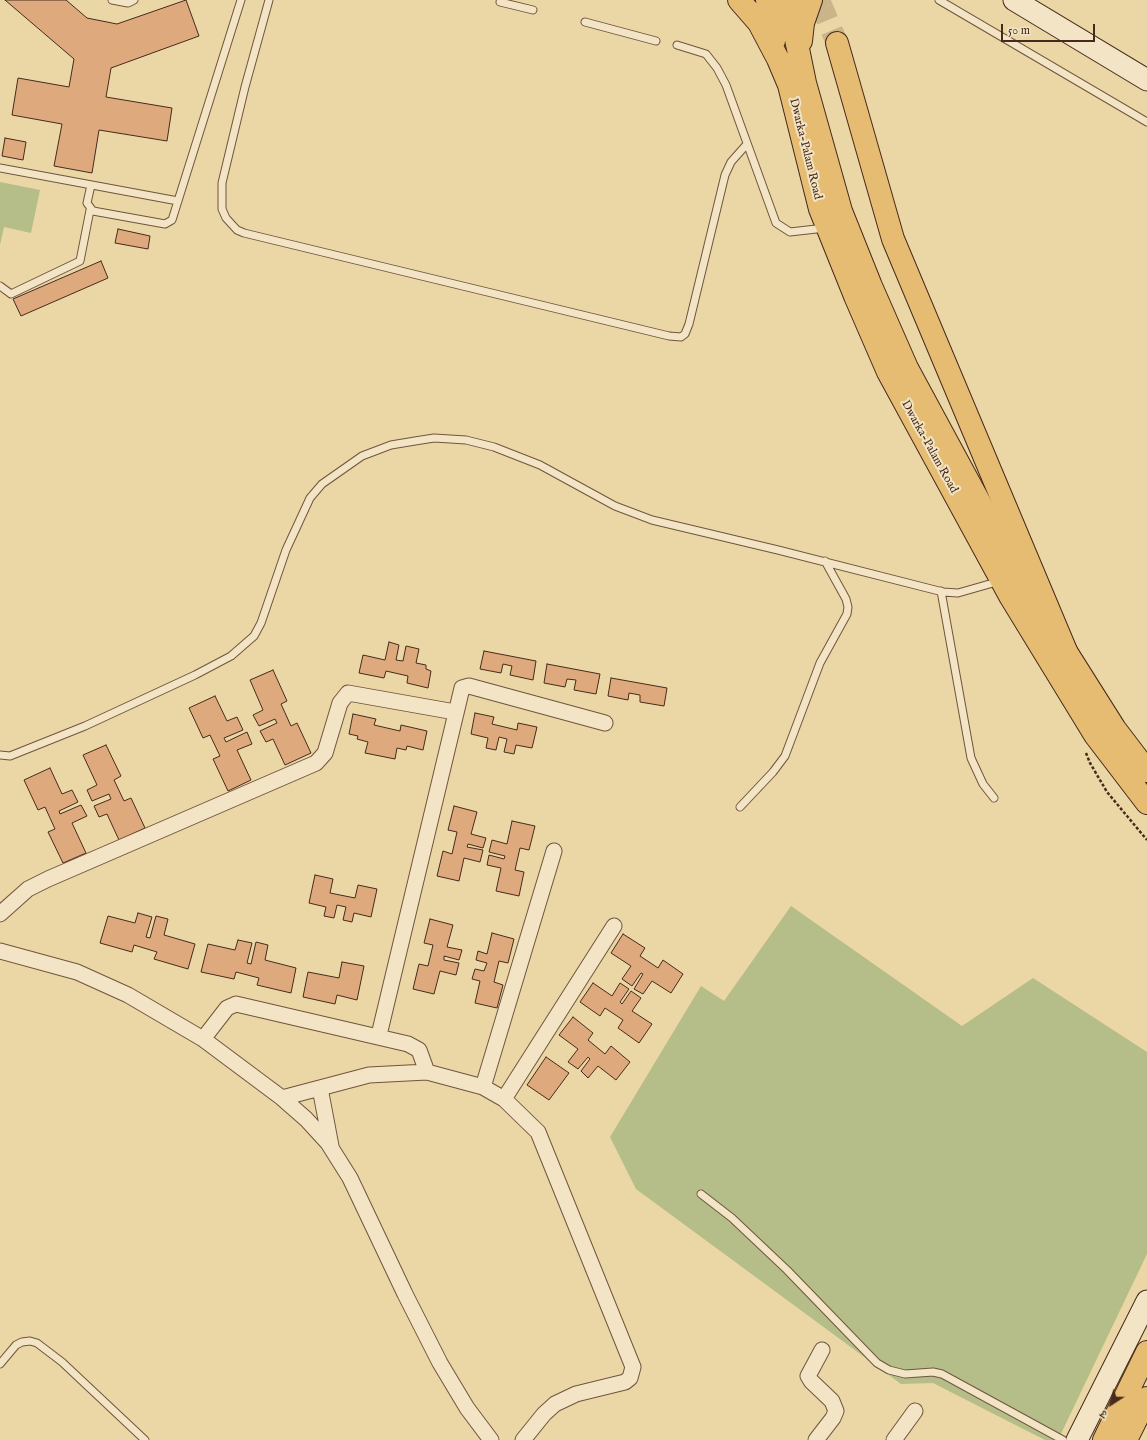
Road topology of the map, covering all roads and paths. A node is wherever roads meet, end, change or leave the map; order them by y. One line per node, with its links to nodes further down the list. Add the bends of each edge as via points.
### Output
1 (112, 0): 2 (lane, via 128,3)
2 (134, 0)
3 (241, 0): 24 (lane)
4 (269, 0): 21 (lane, via 222,183 222,209 237,230 681,337 689,324 725,175 731,162)
5 (739, 0): 18 (main road, via 759,23)
6 (767, 0): 18 (main road)
7 (788, 0): 17 (main road)
8 (811, 0): 17 (main road, via 802,23)
9 (939, 0): 20 (lane)
10 (1014, 0): 19 (street)
11 (500, 2): 12 (lane)
12 (533, 10)
13 (585, 22): 14 (lane)
14 (656, 41)
15 (837, 43): 31 (main road, via 893,239)
16 (677, 45): 21 (lane, via 706,54 713,61 726,85)
17 (800, 58): 31 (main road, via 841,211 907,368 1026,588)
18 (778, 59): 26 (main road, Dwarka-Palam Road, via 788,85 820,209)
19 (1147, 80)
20 (1147, 122)
21 (747, 144): 26 (lane, via 771,213 779,226 790,232)
22 (0, 168): 23 (lane)
23 (91, 185): 24 (lane); 25 (lane, via 87,203)
24 (178, 201): 25 (lane, via 172,220 165,224)
25 (90, 210): 27 (lane, via 80,261 11,294)
26 (828, 227): 29 (main road, Dwarka-Palam Road, via 854,296 888,372)
27 (0, 286)
28 (825, 561): 30 (lane); 34 (lane, via 631,513 540,465 487,445 466,440 434,438 392,445 362,456 322,484 310,498 286,550 261,623 254,636 231,656 92,723 10,756); 38 (lane, via 846,599 848,614 820,663 785,756)
29 (1002, 580): 30 (lane, via 958,592); 37 (main road, Dwarka-Palam Road, via 1095,735)
30 (942, 591): 36 (lane, via 971,758 983,784)
31 (1066, 651): 35 (main road, via 1115,729)
32 (455, 712): 33 (street, via 461,690 466,685); 40 (street, via 348,693 340,703 325,753 316,763 48,878 28,889); 43 (street)
33 (605, 723)
34 (0, 755)
35 (1147, 771)
36 (994, 798)
37 (1147, 803)
38 (740, 807)
39 (554, 851): 46 (street)
40 (0, 914)
41 (614, 926): 49 (street)
42 (0, 951): 44 (street, via 77,972 128,995)
43 (379, 1036): 44 (street, via 236,1004 228,1008); 45 (street, via 414,1046 422,1055)
44 (203, 1039): 48 (street)
45 (427, 1072): 46 (street); 47 (street, via 369,1075)
46 (483, 1087): 49 (street)
47 (320, 1088): 48 (street); 50 (street)
48 (282, 1098): 50 (street, via 306,1119)
49 (504, 1099): 60 (street, via 538,1132 633,1367 630,1378 625,1382 576,1394 555,1404)
50 (331, 1148): 59 (street, via 366,1208 405,1294 452,1385)
51 (701, 1194): 63 (lane, via 732,1218 787,1270 877,1362 890,1370 905,1374 942,1374)
52 (1147, 1301): 64 (street)
53 (822, 1350): 61 (street, via 808,1376 832,1401 836,1411)
54 (1147, 1352): 65 (main road)
55 (0, 1364): 58 (lane, via 16,1345 30,1341 37,1343 62,1362)
56 (1147, 1398): 66 (main road)
57 (915, 1411): 62 (street)
58 (145, 1440)
59 (491, 1440)
60 (523, 1440)
61 (816, 1440)
62 (894, 1440)
63 (1063, 1440)
64 (1077, 1440)
65 (1104, 1440)
66 (1126, 1440)

